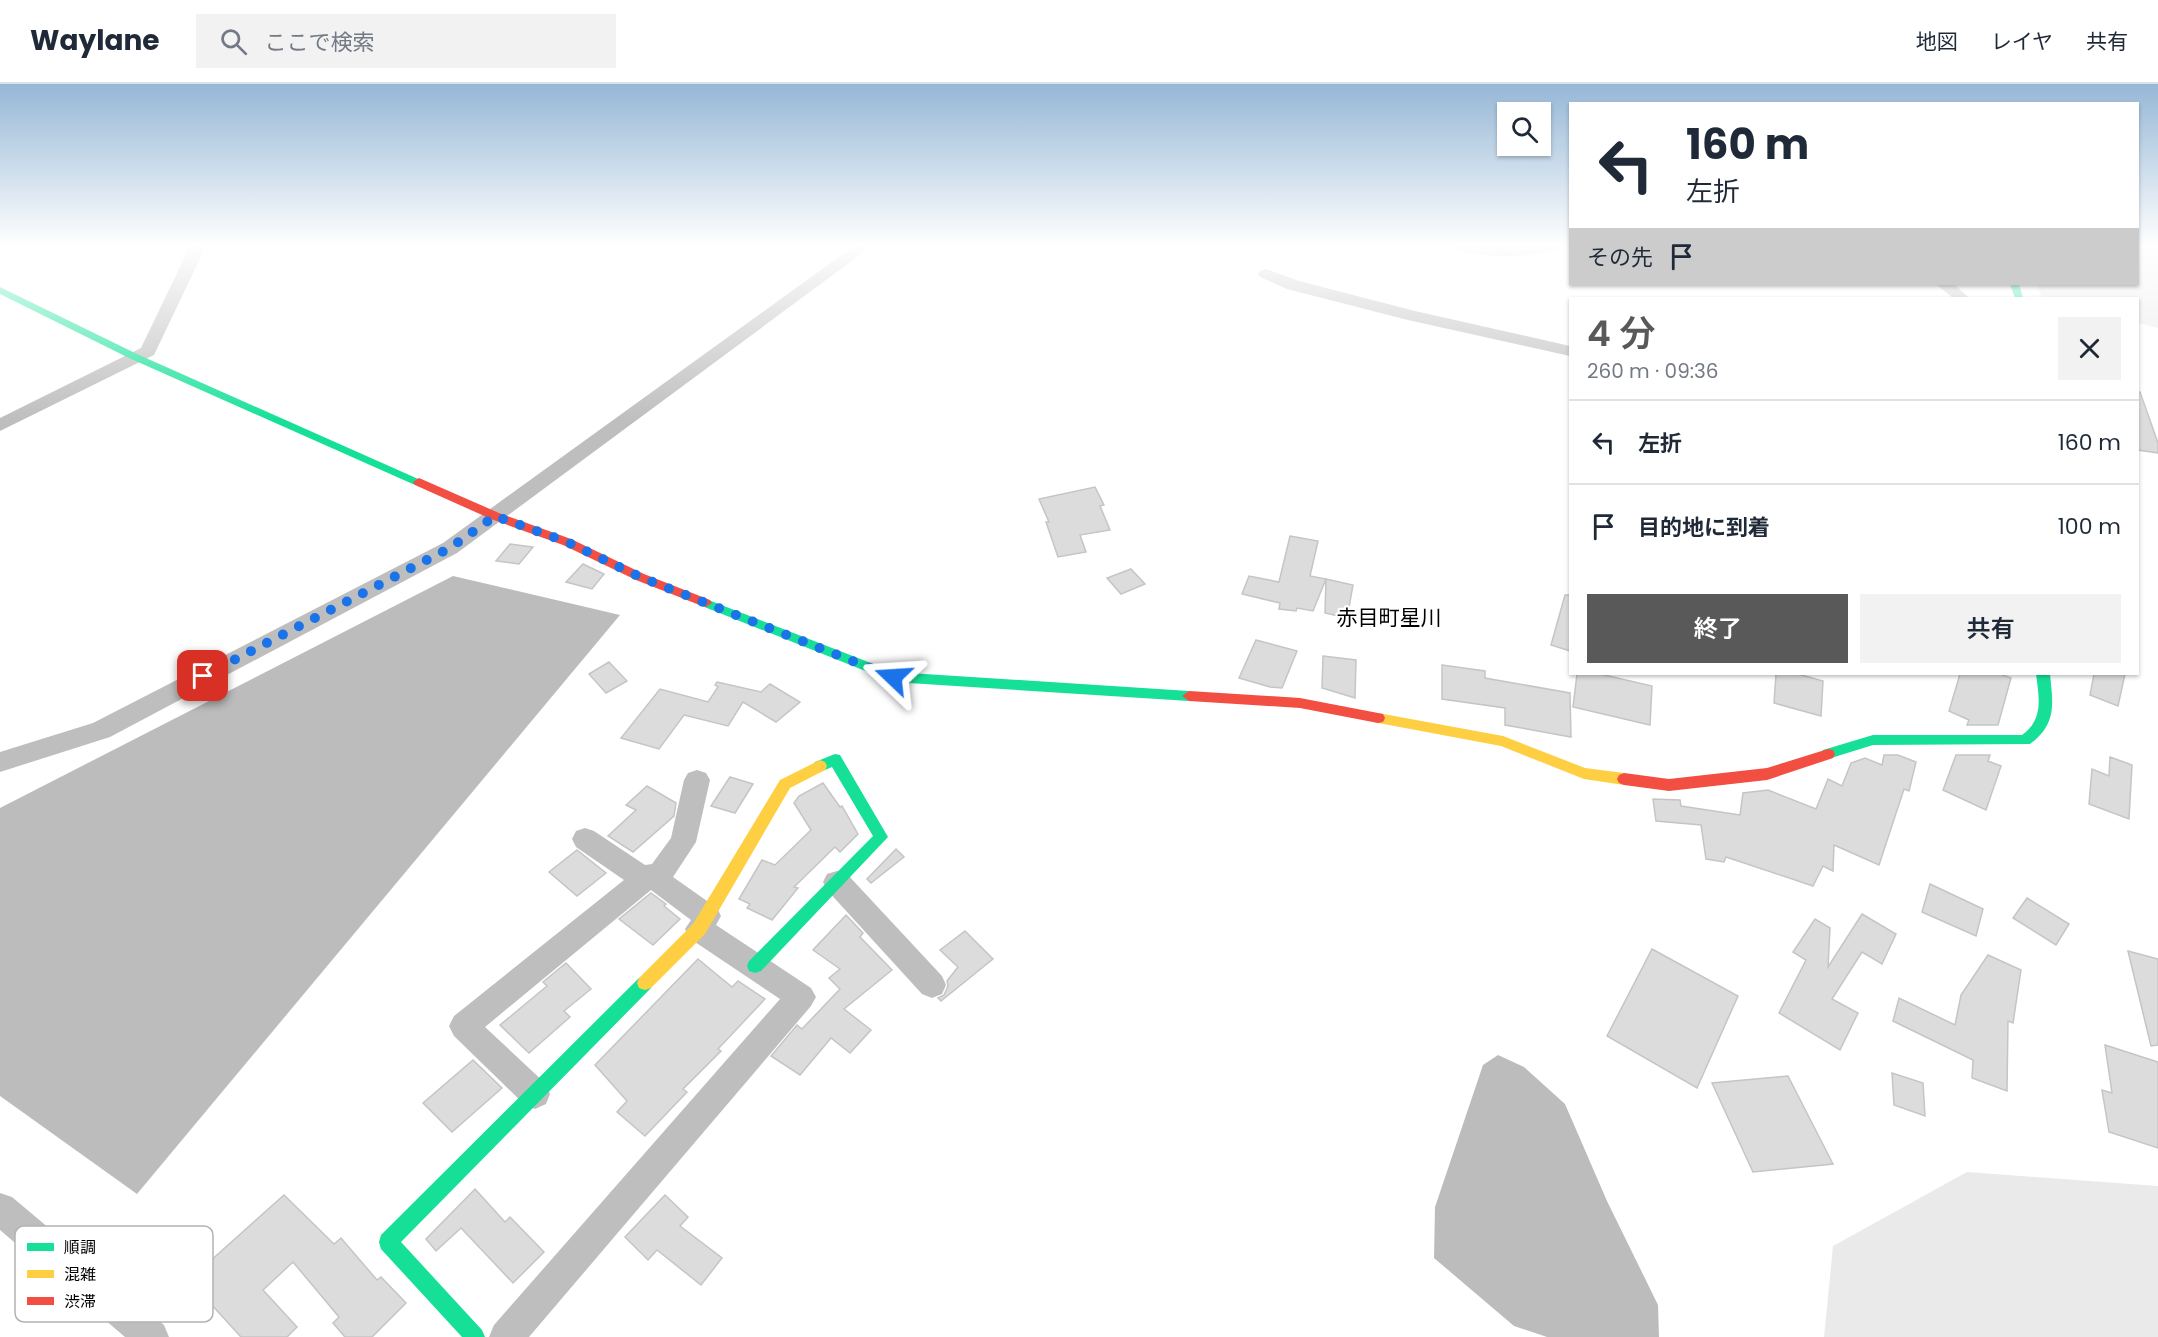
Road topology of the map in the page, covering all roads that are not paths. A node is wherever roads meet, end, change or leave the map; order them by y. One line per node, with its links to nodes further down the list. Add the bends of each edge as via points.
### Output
1 (29, 304): 6 (street)
2 (170, 304): 6 (street, via 148,351)
3 (784, 304): 8 (street)
4 (1371, 304): 5 (street)
5 (1569, 351)
6 (133, 356): 7 (street); 8 (street)
7 (0, 425)
8 (495, 516): 9 (street, via 893,677 1300,703 1503,741 1584,773 1669,785 1767,774 1873,740 2025,740 2044,724); 10 (street, via 450,548 101,730)
9 (2043, 675)
10 (0, 762)
11 (697, 780): 13 (street, via 683,842)
12 (585, 839): 13 (street)
13 (651, 880): 15 (street); 18 (street, via 464,1026)
14 (837, 882): 15 (street, via 881,837 835,759 785,784); 16 (street); 17 (street)
15 (703, 922): 16 (street); 18 (street)
16 (755, 966): 24 (street, via 801,997)
17 (932, 985)
18 (535, 1094): 23 (street, via 388,1242)
19 (0, 1209): 20 (street)
20 (20, 1226)
21 (134, 1322): 22 (street)
22 (152, 1337)
23 (476, 1337)
24 (506, 1337)

